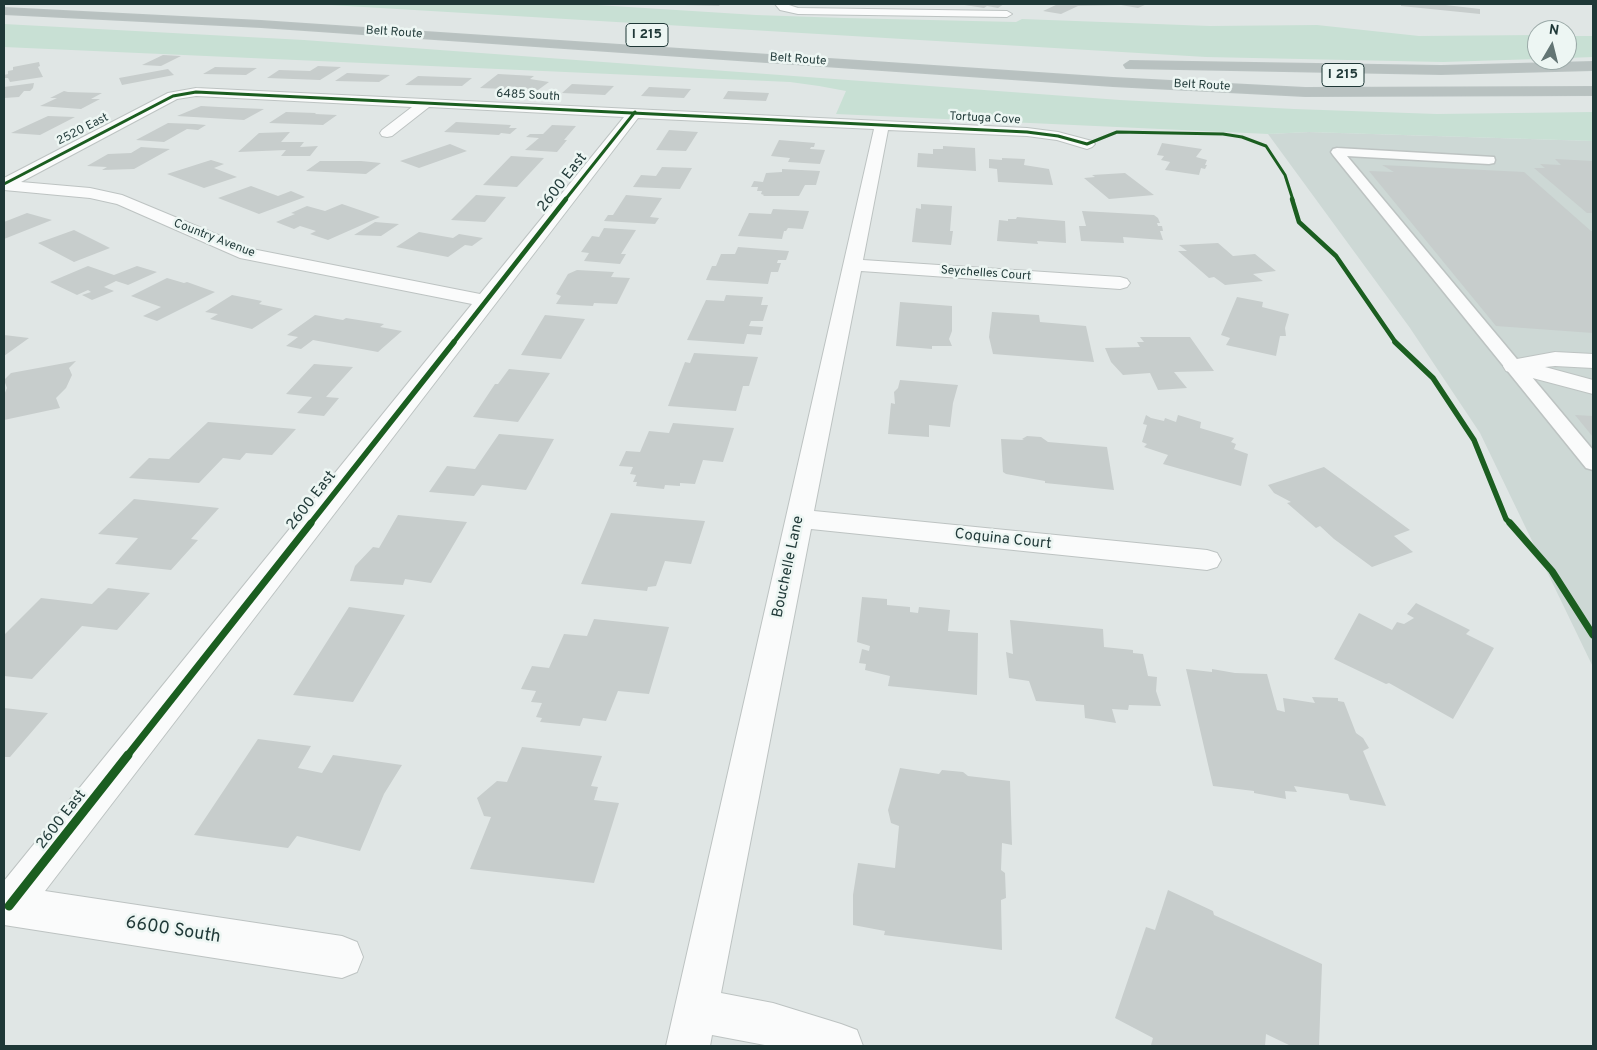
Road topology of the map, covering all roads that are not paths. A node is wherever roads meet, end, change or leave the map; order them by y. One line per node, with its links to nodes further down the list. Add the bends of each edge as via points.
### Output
1 (782, 6): 3 (street, via 798,11)
2 (4, 11): 7 (highway, Belt Route / I 215, via 261,24)
3 (1007, 14)
4 (1593, 66): 5 (highway, Belt Route / I 215, via 1441,70 1117,65 1458,78)
5 (1593, 75)
6 (1593, 91): 7 (highway, Belt Route / I 215)
7 (1306, 92): 10 (highway, via 1503,102)
8 (173, 96): 9 (street, 6485 South, via 217,91); 16 (street, 2520 East)
9 (427, 102): 11 (street, 6485 South); 13 (street)
10 (1593, 102)
11 (635, 112): 12 (street, 6485 South); 19 (street, 2600 East)
12 (882, 125): 14 (street, Tortuga Cove, via 1027,132); 17 (street, Bouchelle Lane)
13 (387, 133)
14 (1087, 144)
15 (1489, 160): 21 (lane, via 1337,152)
16 (4, 184): 19 (street, Country Avenue, via 90,192 122,200 247,254)
17 (852, 265): 18 (street, Seychelles Court); 25 (street, Bouchelle Lane)
18 (1120, 283)
19 (486, 301): 27 (street, 2600 East)
20 (1593, 361): 21 (street, via 1555,359)
21 (1514, 366): 22 (street); 23 (lane)
22 (1593, 387)
23 (1586, 445): 24 (lane)
24 (1593, 463)
25 (799, 520): 26 (street, Coquina Court); 29 (street, Bouchelle Lane)
26 (1207, 560)
27 (7, 906): 28 (street, 6600 South)
28 (342, 957)
29 (692, 1028): 30 (street, via 772,1025)
30 (841, 1046)

